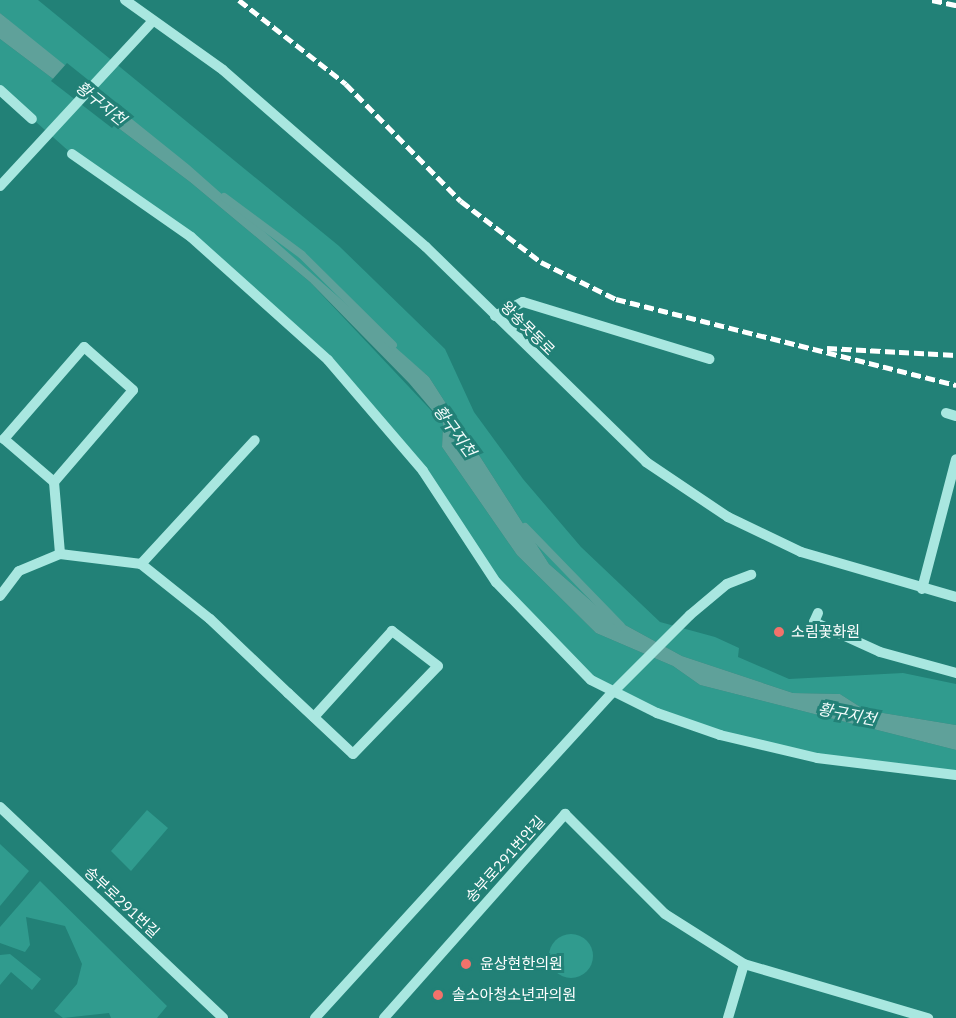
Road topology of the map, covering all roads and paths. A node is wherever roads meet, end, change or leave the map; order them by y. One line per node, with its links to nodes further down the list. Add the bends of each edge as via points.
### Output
1 (125, 0): 2 (street, 왕송못동로)
2 (152, 22): 6 (street); 7 (street, 왕송못동로, via 223,69 426,247)
3 (0, 90): 4 (street)
4 (32, 119)
5 (72, 154): 20 (street, via 190,237 328,360 423,471 496,582 568,658)
6 (0, 186)
7 (495, 316): 8 (street, via 523,302); 15 (street, 왕송못동로, via 646,462 728,517 801,552)
8 (709, 359)
9 (255, 440): 13 (street)
10 (956, 459): 15 (street)
11 (54, 482): 11 (street, via 4,439 84,347 133,390); 12 (street)
12 (60, 554): 13 (street); 16 (street, via 19,571)
13 (141, 564): 21 (street, via 210,618)
14 (751, 574): 20 (street, via 727,584 690,615)
15 (922, 589): 17 (street, 왕송못동로)
16 (0, 596)
17 (956, 597)
18 (818, 613): 19 (street, via 814,622 880,652)
19 (956, 673)
20 (616, 689): 22 (street, via 657,713 757,745); 27 (street)
21 (314, 717): 21 (street, via 353,754 438,666 392,631)
22 (956, 775)
23 (0, 807): 26 (street, 송부로291번길)
24 (744, 964): 25 (street, 송부로291번안길); 28 (street, 송부로291번안길, via 665,914 565,814); 29 (street)
25 (894, 1013): 30 (street, 송부로291번안길)
26 (223, 1018)
27 (315, 1018)
28 (384, 1018)
29 (728, 1018)
30 (928, 1018)

